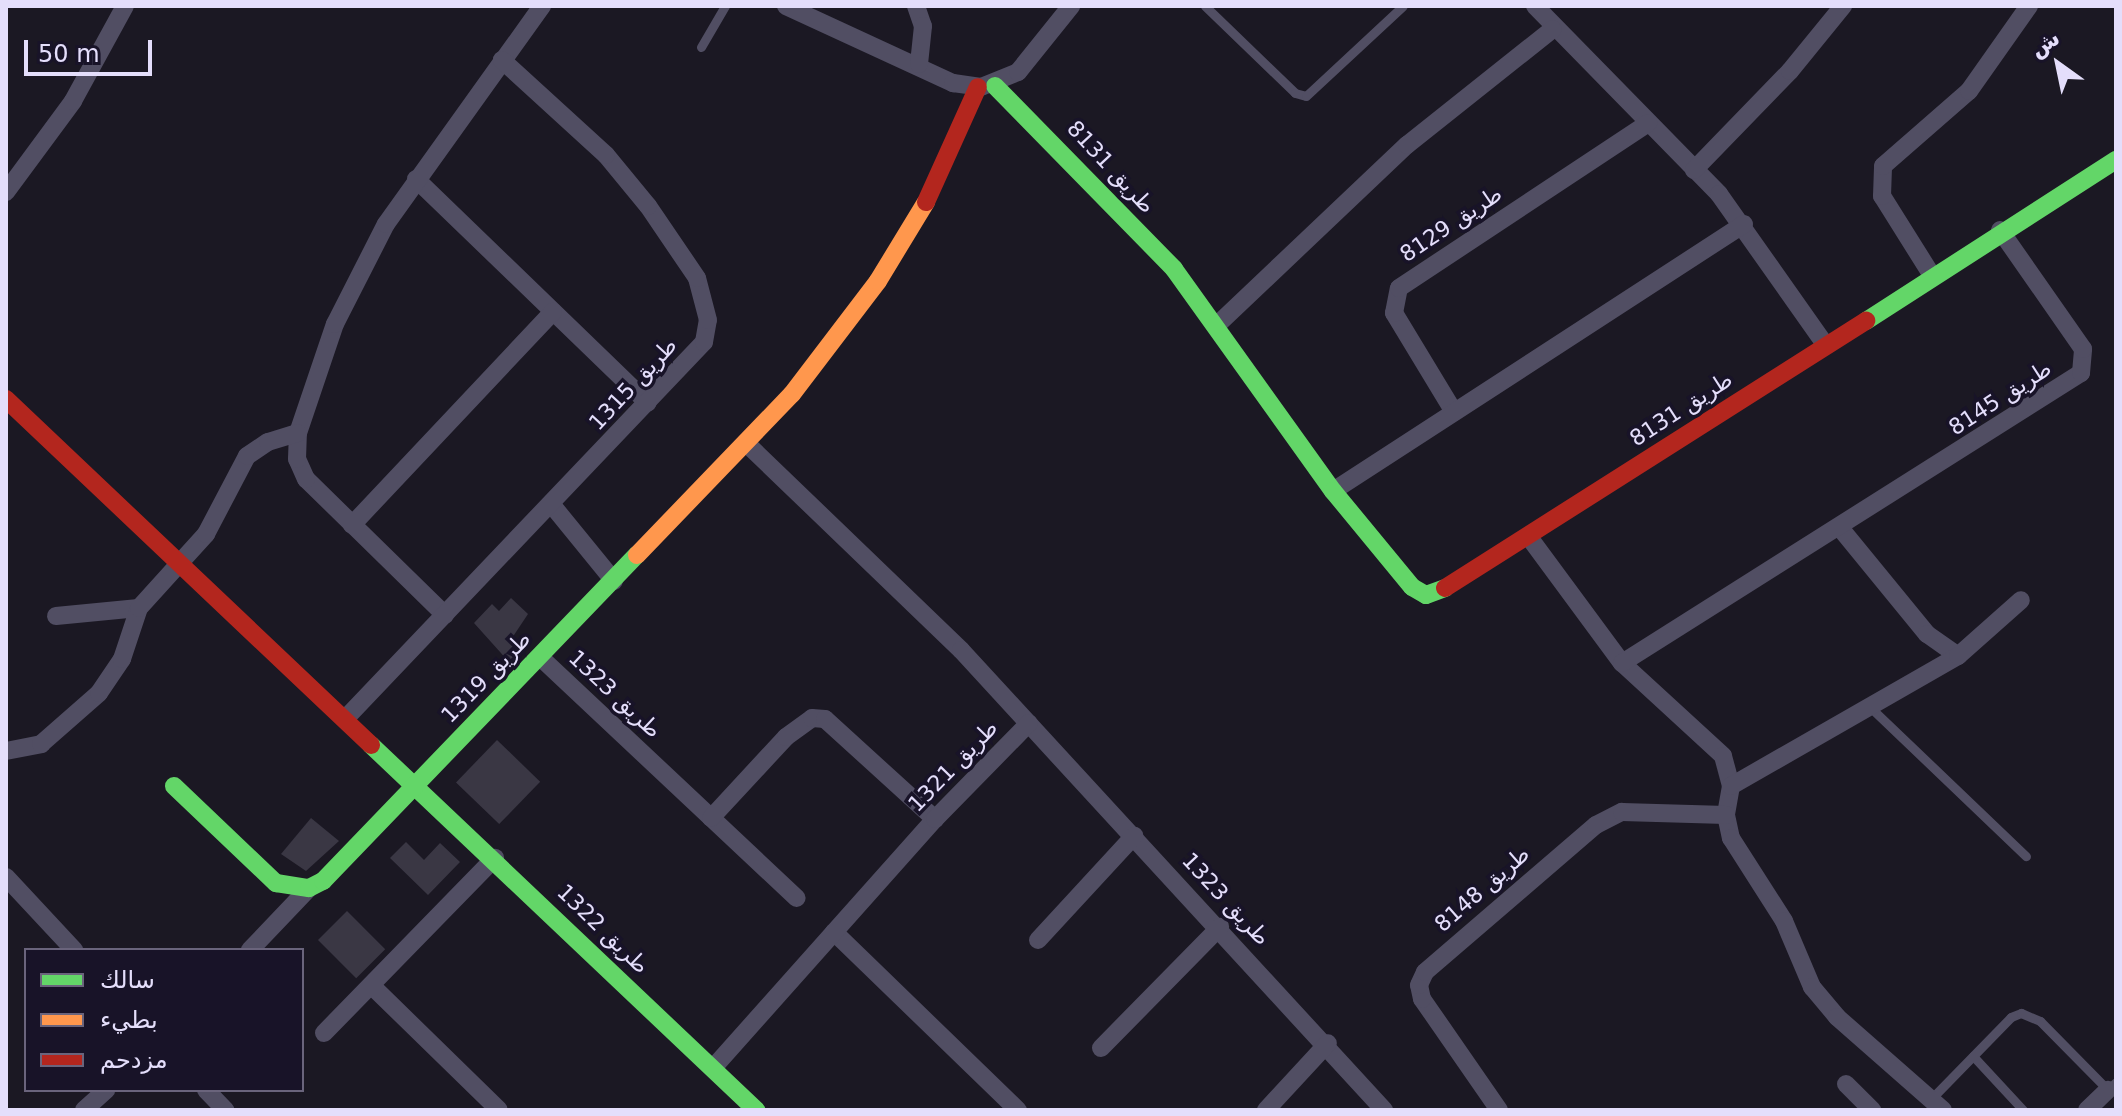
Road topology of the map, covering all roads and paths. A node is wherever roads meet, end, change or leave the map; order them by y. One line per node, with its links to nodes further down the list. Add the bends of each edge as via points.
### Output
1 (125, 6): 22 (street, via 73,101)
2 (542, 6): 15 (street)
3 (725, 6): 13 (lane)
4 (786, 6): 16 (street)
5 (916, 6): 16 (street, via 923,26)
6 (1071, 6): 14 (street)
7 (1205, 6): 8 (lane, via 1295,93 1306,96)
8 (1403, 6)
9 (1535, 6): 12 (street)
10 (1843, 6): 20 (street, via 1790,71)
11 (2029, 6): 25 (street, via 1969,91 1883,166 1882,196)
12 (1553, 29): 18 (street); 27 (street, via 1407,145)
13 (701, 47)
14 (1035, 51): 16 (street, via 989,77 960,77); 17 (street, via 1018,72)
15 (502, 60): 21 (street); 30 (street, طريق 1315, via 628,179 697,278 708,320 704,342)
16 (924, 67): 17 (street, via 953,83)
17 (986, 86): 27 (street, طريق 8131, via 1146,238); 33 (street, طريق 1319, via 936,186 878,281)
18 (1648, 123): 20 (street); 31 (street, طريق 8129, via 1399,288 1394,313)
19 (2116, 160): 24 (street, طريق 8131)
20 (1694, 170): 23 (street)
21 (416, 179): 26 (street); 32 (street, via 358,274 307,395)
22 (6, 192)
23 (1744, 224): 28 (street); 31 (street)
24 (2000, 230): 25 (street, طريق 8131); 37 (street, طريق 8145, via 2083,349 2085,366 2074,379)
25 (1931, 274): 28 (street, طريق 8131)
26 (553, 312): 30 (street); 36 (street)
27 (1216, 326): 34 (street, طريق 8131)
28 (1825, 344): 38 (street, طريق 8131)
29 (6, 399): 39 (street, طريق 1322)
30 (648, 403): 35 (street, طريق 1315)
31 (1454, 412): 34 (street)
32 (298, 433): 36 (street, via 297,459 306,479); 39 (street, via 268,442 247,456 206,534)
33 (747, 444): 40 (street, طريق 1319); 50 (street, طريق 1321, via 892,580)
34 (1333, 491): 38 (street, طريق 8131, via 1412,587 1426,595 1456,584)
35 (552, 505): 40 (street); 43 (street, طريق 1315)
36 (352, 525): 43 (street)
37 (1841, 529): 45 (street, via 1927,634); 47 (street, طريق 8145)
38 (1529, 537): 47 (street)
39 (181, 565): 42 (street); 49 (street, طريق 1322)
40 (614, 581): 46 (street, طريق 1319)
41 (2021, 600): 45 (street)
42 (139, 608): 44 (street); 51 (street, via 122,659 99,693 41,744)
43 (445, 615): 49 (street, طريق 1315)
44 (56, 616)
45 (1958, 656): 48 (street)
46 (540, 657): 53 (street, طريق 1319); 56 (street, طريق 1323)
47 (1622, 663): 54 (street, via 1716,747)
48 (1872, 709): 54 (street); 59 (lane)
49 (346, 718): 53 (street, طريق 1322)
50 (1029, 723): 57 (street, طريق 1321); 58 (street, طريق 1323)
51 (6, 751)
52 (174, 786): 62 (street, via 276,883)
53 (414, 786): 60 (street, طريق 1322); 62 (street, طريق 1319, via 335,870)
54 (1731, 786): 55 (street)
55 (1726, 815): 79 (street, via 1731,838 1784,921 1812,987); 87 (street, طريق 8148, via 1622,812 1596,825 1425,972 1419,985 1422,999)
56 (711, 818): 57 (street, via 786,737 812,718 825,719); 63 (street, طريق 1323)
57 (935, 819): 65 (street, طريق 1321)
58 (1134, 836): 64 (street, طريق 1323); 66 (street)
59 (2026, 856)
60 (495, 858): 69 (street); 74 (street, طريق 1322)
61 (6, 877): 67 (street)
62 (309, 888): 68 (street)
63 (797, 898)
64 (1220, 927): 71 (street, طريق 1323); 72 (street)
65 (834, 932): 74 (street, طريق 1321); 84 (street)
66 (1038, 940)
67 (72, 948)
68 (252, 948)
69 (372, 986): 70 (street); 82 (street)
70 (324, 1033)
71 (1328, 1043): 85 (street); 86 (street, طريق 1323)
72 (1101, 1048)
73 (1973, 1056): 76 (lane, via 2011,1017 2031,1015); 79 (lane); 89 (lane)
74 (713, 1068): 83 (street, طريق 1322)
75 (1846, 1084): 88 (street)
76 (2112, 1086): 90 (street)
77 (104, 1092): 80 (street)
78 (208, 1092): 81 (street)
79 (1936, 1105)
80 (84, 1110)
81 (225, 1110)
82 (499, 1110)
83 (756, 1110)
84 (1018, 1110)
85 (1266, 1110)
86 (1384, 1110)
87 (1499, 1110)
88 (1872, 1110)
89 (2023, 1110)
90 (2087, 1110)

